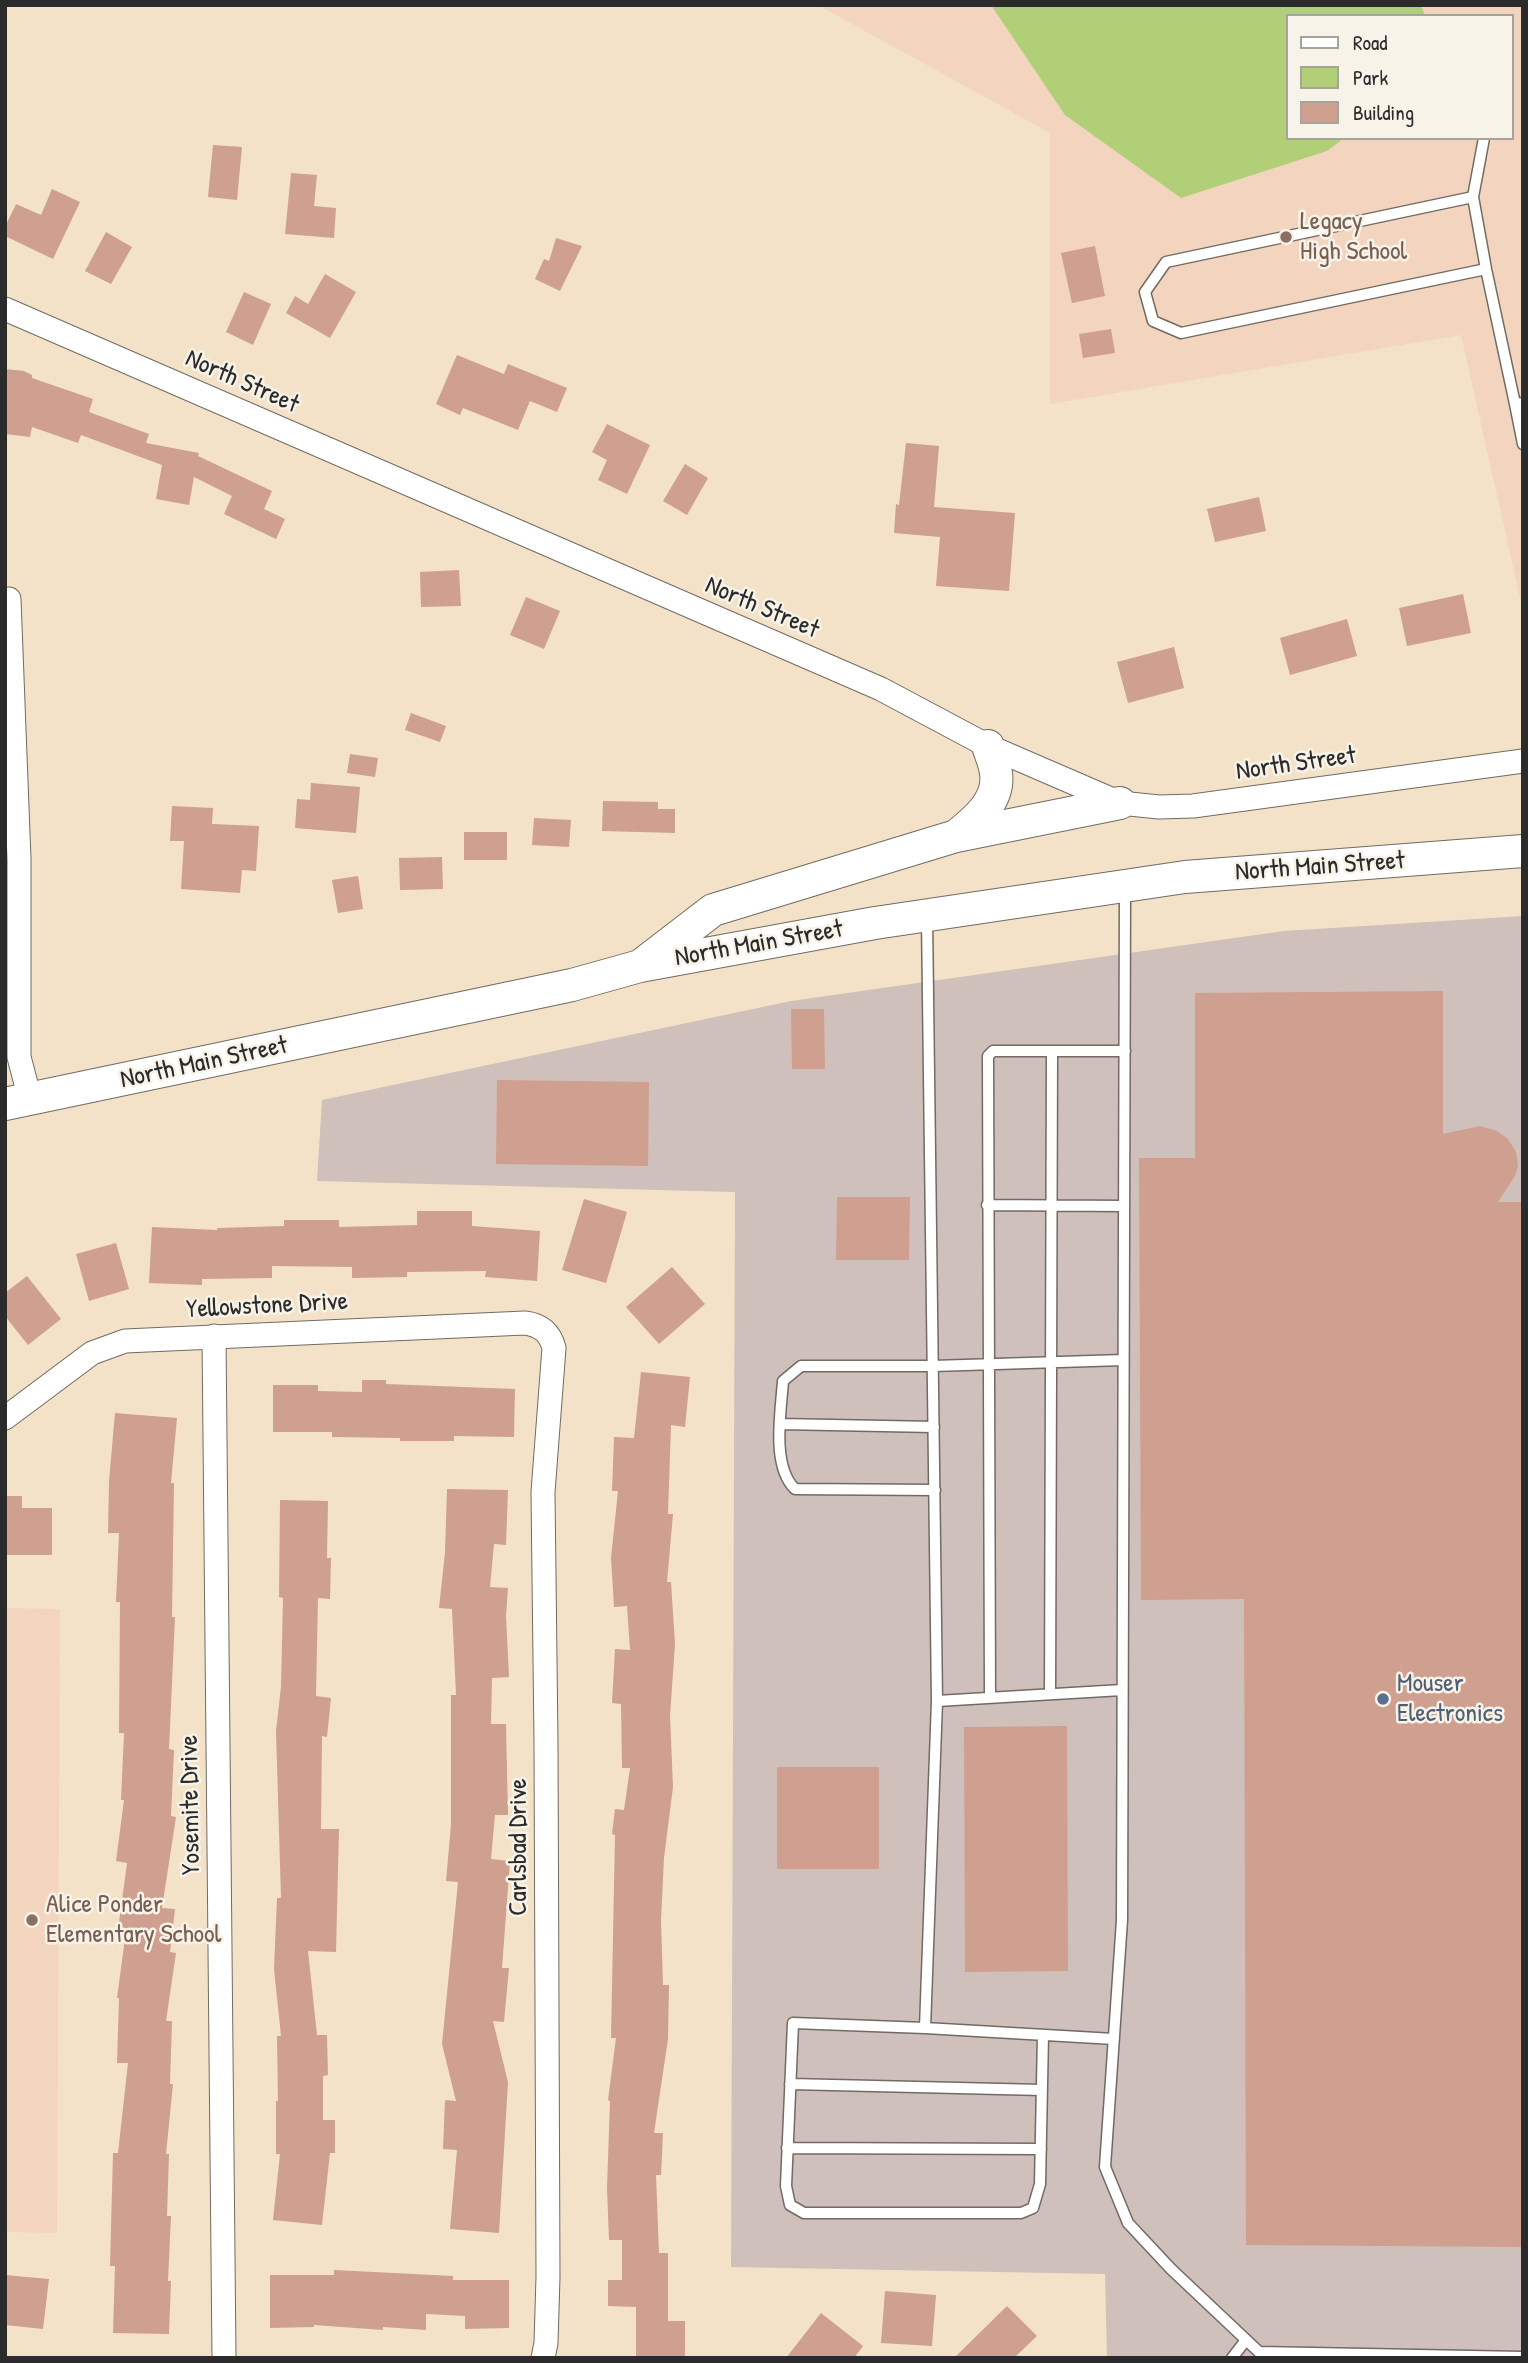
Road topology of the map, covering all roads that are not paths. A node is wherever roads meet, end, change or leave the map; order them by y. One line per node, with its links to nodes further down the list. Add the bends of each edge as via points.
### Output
1 (1484, 140): 2 (lane)
2 (1473, 197): 3 (lane); 3 (lane, via 1166,262 1145,292 1153,321 1181,333)
3 (1486, 270): 5 (lane)
4 (5, 309): 8 (street, North Street, via 881,689)
5 (1519, 403): 6 (lane)
6 (1523, 444)
7 (9, 599): 18 (street, via 19,859)
8 (988, 746): 10 (street, North Street); 11 (main road, via 997,775 992,796 983,814)
9 (1523, 761): 10 (street, North Street, via 1193,806)
10 (1120, 803): 11 (main road)
11 (956, 836): 15 (main road, via 713,910)
12 (1523, 851): 13 (main road, North Main Street, via 1185,877)
13 (1125, 886): 14 (main road, North Main Street); 17 (lane)
14 (927, 916): 15 (main road, North Main Street); 27 (lane)
15 (640, 966): 18 (main road, North Main Street, via 572,985)
16 (1052, 1051): 17 (lane); 19 (lane, via 993,1051 988,1056); 20 (lane)
17 (1125, 1051): 21 (lane)
18 (18, 1102)
19 (987, 1205): 20 (lane); 26 (lane)
20 (1052, 1206): 21 (lane); 25 (lane)
21 (1124, 1206): 24 (lane)
22 (214, 1336): 23 (street, Yellowstone Drive, via 525,1323); 28 (street, Yellowstone Drive, via 125,1341 92,1353); 45 (street, Yosemite Drive)
23 (551, 1337): 46 (street, Carlsbad Drive, via 554,1348 543,1492 548,2236)
24 (1123, 1360): 25 (lane); 32 (lane)
25 (1051, 1362): 26 (lane); 33 (lane)
26 (988, 1364): 27 (lane); 34 (lane)
27 (933, 1366): 29 (lane, via 801,1366 783,1381); 30 (lane)
28 (5, 1418)
29 (780, 1424): 30 (lane); 31 (lane, via 786,1480 795,1489)
30 (934, 1427): 31 (lane)
31 (934, 1490): 35 (lane)
32 (1122, 1690): 33 (lane); 38 (lane, via 1122,1920)
33 (1050, 1694): 34 (lane)
34 (990, 1698): 35 (lane)
35 (937, 1701): 36 (lane)
36 (925, 2028): 37 (lane); 39 (lane, via 793,2023)
37 (1043, 2035): 38 (lane); 40 (lane)
38 (1114, 2039): 43 (lane, via 1105,2167 1128,2223)
39 (790, 2084): 40 (lane); 41 (lane)
40 (1042, 2090): 42 (lane)
41 (788, 2148): 42 (lane); 42 (lane, via 790,2205 804,2213 1021,2213 1033,2208 1040,2184)
42 (1041, 2149)
43 (1246, 2340): 44 (lane, via 1259,2351); 47 (lane)
44 (1523, 2357)
45 (224, 2358)
46 (543, 2358)
47 (1232, 2358)

